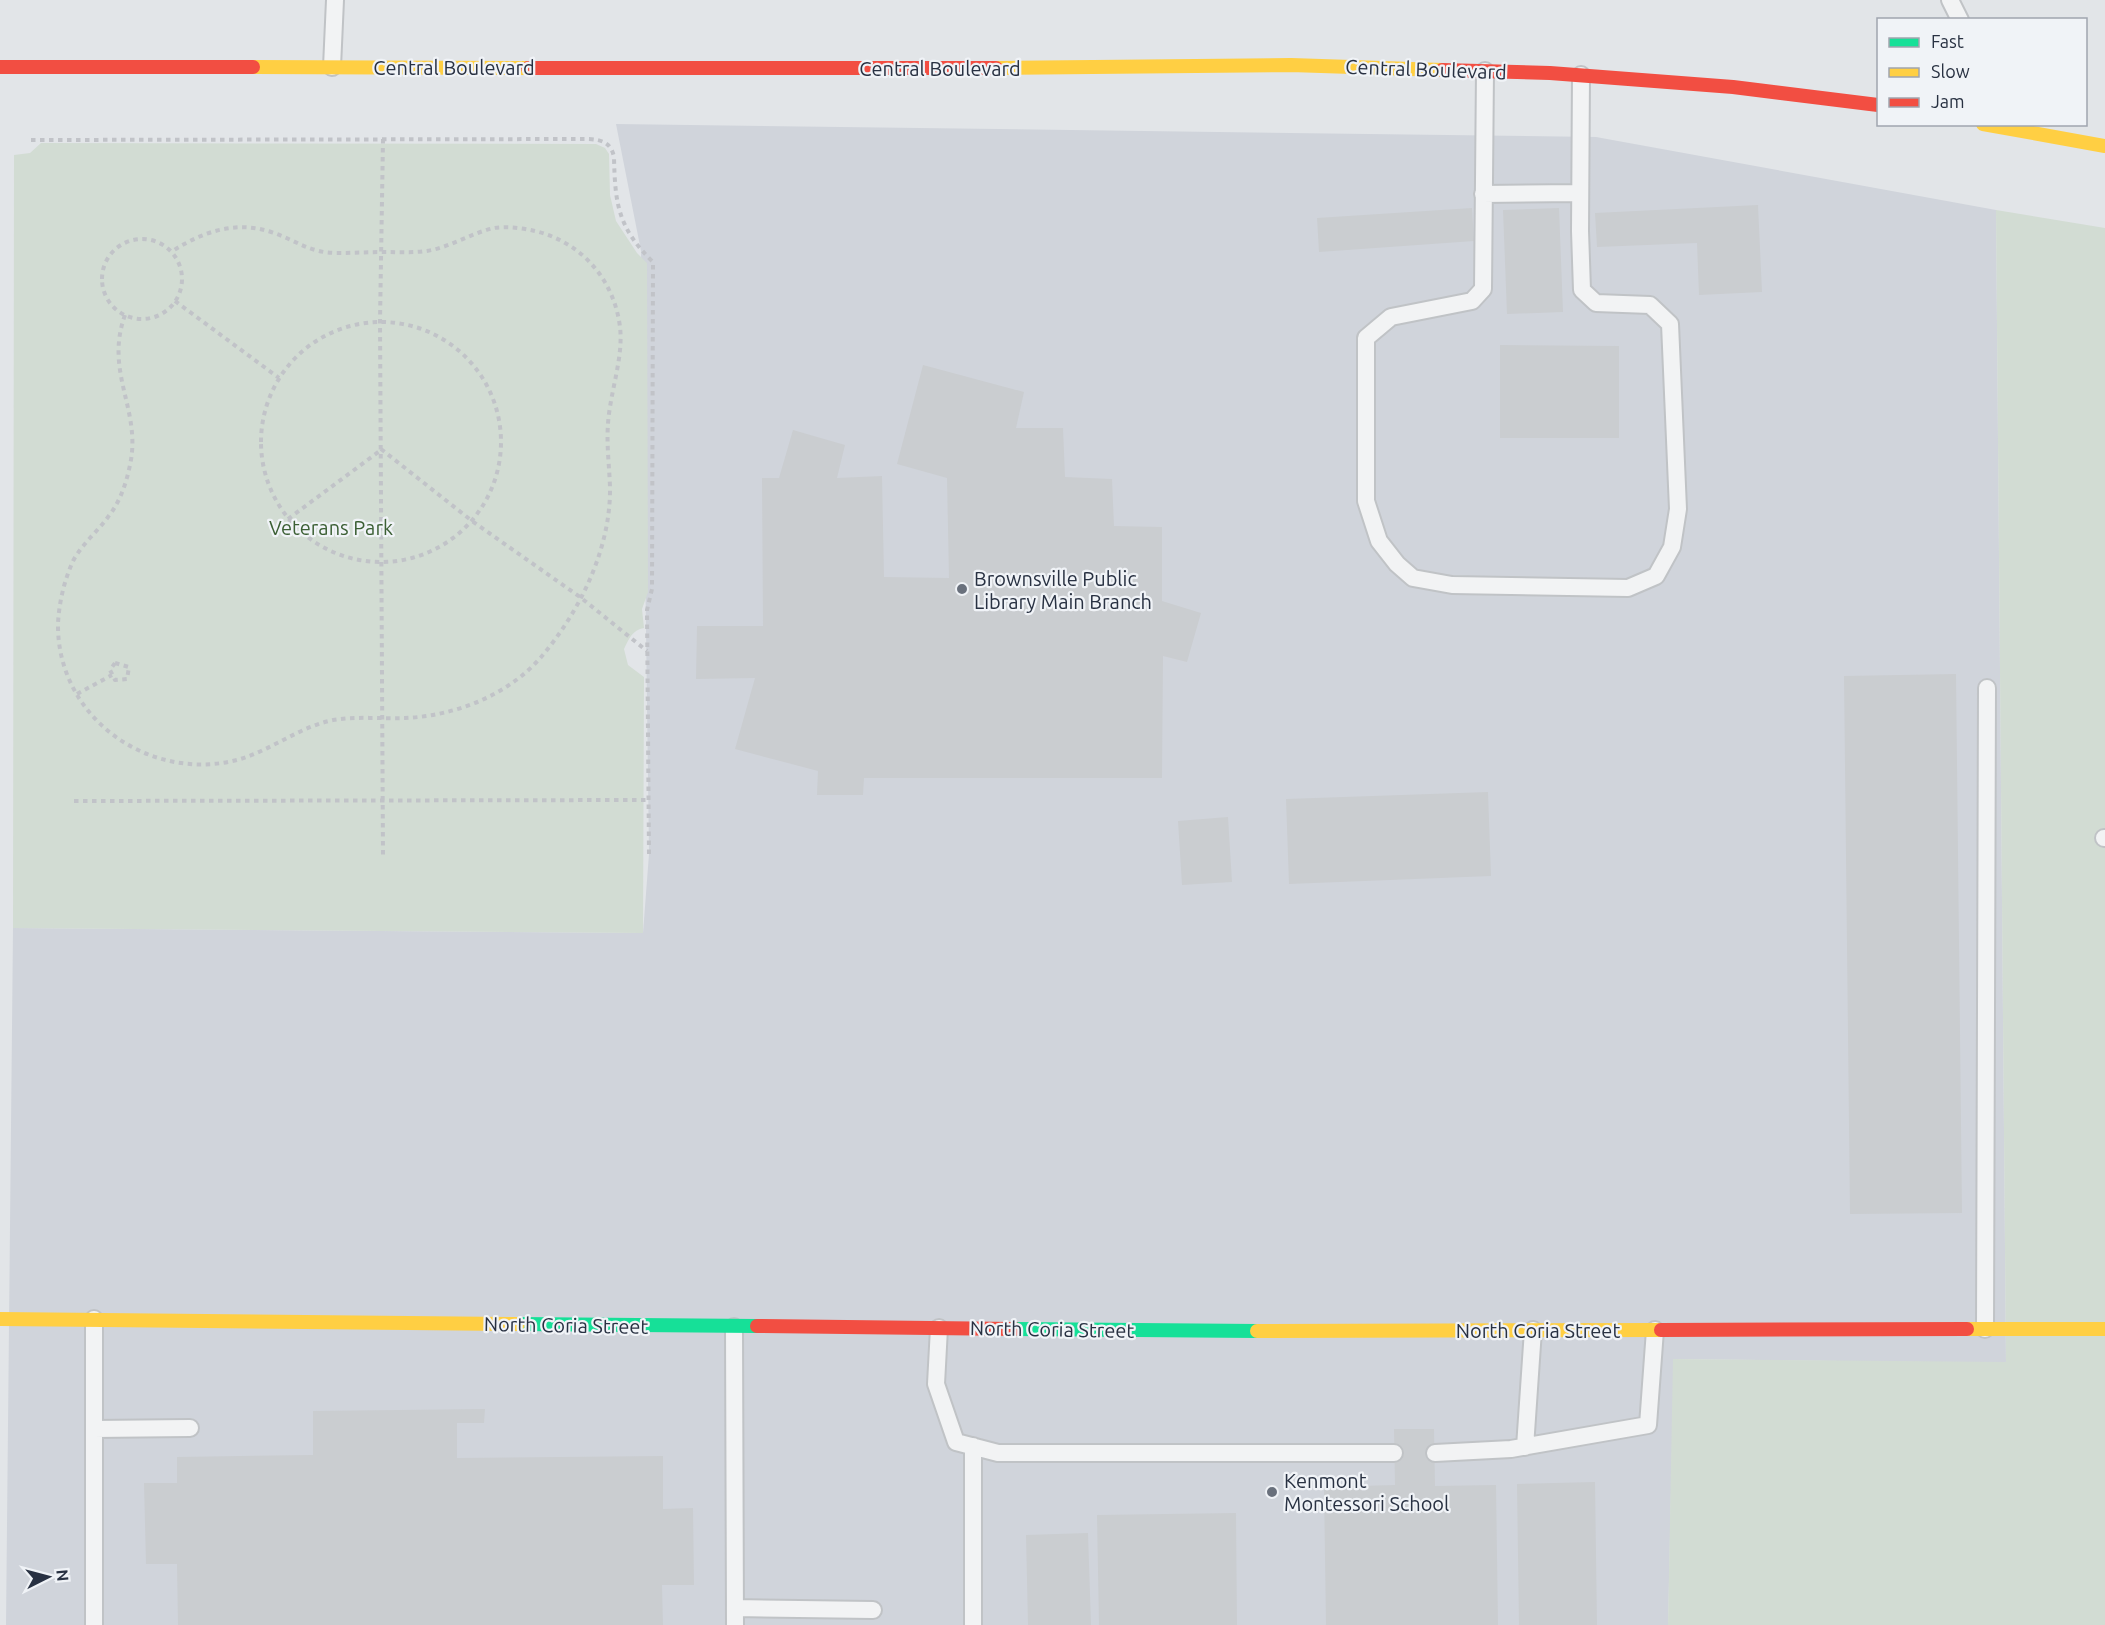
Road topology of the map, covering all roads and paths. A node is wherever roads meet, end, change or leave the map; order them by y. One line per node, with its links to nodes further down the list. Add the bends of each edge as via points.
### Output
1 (334, 0): 5 (lane)
2 (1950, 0): 3 (lane)
3 (1959, 18)
4 (0, 67): 5 (street, Central Boulevard)
5 (332, 67): 6 (street, Central Boulevard, via 1291,65)
6 (1485, 71): 7 (street, Central Boulevard); 14 (lane)
7 (1581, 75): 8 (street, Central Boulevard, via 1733,87); 13 (lane)
8 (1877, 105)
9 (2002, 126): 12 (street)
10 (31, 140): 11 (path)
11 (383, 140): 16 (path); 26 (path, via 589,139 607,143 612,149 619,215 633,241 652,262 652,590 647,610)
12 (2105, 146)
13 (1580, 193): 14 (lane); 14 (lane, via 1582,290 1596,303 1650,305 1670,324 1678,509 1672,547 1656,576 1628,588 1452,585 1413,578 1379,542 1366,501 1366,338 1391,317 1472,301 1483,290)
14 (1483, 194)
15 (171, 252): 16 (path, via 202,234 235,228 270,232 323,253); 17 (path, via 182,278); 18 (path, via 154,241 141,239 116,248 107,259 103,272 107,298)
16 (381, 252): 19 (path); 25 (path, via 431,251 495,228 537,231 558,238 584,255 604,280 613,296 621,345 606,431 609,500 602,544)
17 (175, 301): 18 (path, via 158,316); 20 (path)
18 (125, 315): 29 (path, via 118,356 132,425 132,459 116,505 74,559 62,592 59,641)
19 (380, 321): 20 (path, via 359,323 320,338 303,350); 21 (path); 23 (path, via 399,322 437,335 468,359 490,391 501,429 499,468 489,496)
20 (279, 378): 22 (path, via 262,422 260,443 268,485)
21 (381, 450): 22 (path); 23 (path); 24 (path)
22 (288, 519): 24 (path, via 331,552 348,559)
23 (472, 521): 24 (path, via 432,552); 25 (path)
24 (382, 563): 30 (path)
25 (580, 597): 26 (path); 30 (path, via 550,646 510,684 463,708 430,716)
26 (648, 651): 32 (path)
27 (112, 675): 27 (path, via 115,680 127,678 129,667 116,663 110,670); 29 (path)
28 (1987, 688): 40 (lane)
29 (77, 694): 30 (path, via 93,717 117,739 142,753 185,764 213,765 243,759 308,727 332,720)
30 (382, 719): 31 (path)
31 (382, 799): 32 (path); 33 (path); 35 (path)
32 (649, 800): 34 (path)
33 (74, 801)
34 (650, 854)
35 (383, 855)
36 (0, 1318): 37 (street, North Coria Street)
37 (94, 1319): 38 (street, North Coria Street); 45 (lane)
38 (734, 1327): 39 (street, North Coria Street); 51 (lane)
39 (939, 1328): 42 (street, North Coria Street); 46 (lane, via 936,1384 956,1442)
40 (1985, 1329): 41 (street, North Coria Street); 43 (street, North Coria Street)
41 (2105, 1329)
42 (1533, 1330): 43 (street, North Coria Street); 47 (lane)
43 (1655, 1330): 47 (lane, via 1648,1425)
44 (190, 1428): 45 (lane)
45 (94, 1429): 52 (lane)
46 (973, 1446): 48 (lane, via 998,1453); 53 (lane)
47 (1525, 1447): 49 (lane)
48 (1394, 1453)
49 (1435, 1453)
50 (873, 1610): 51 (lane)
51 (735, 1617)
52 (94, 1625)
53 (973, 1625)

